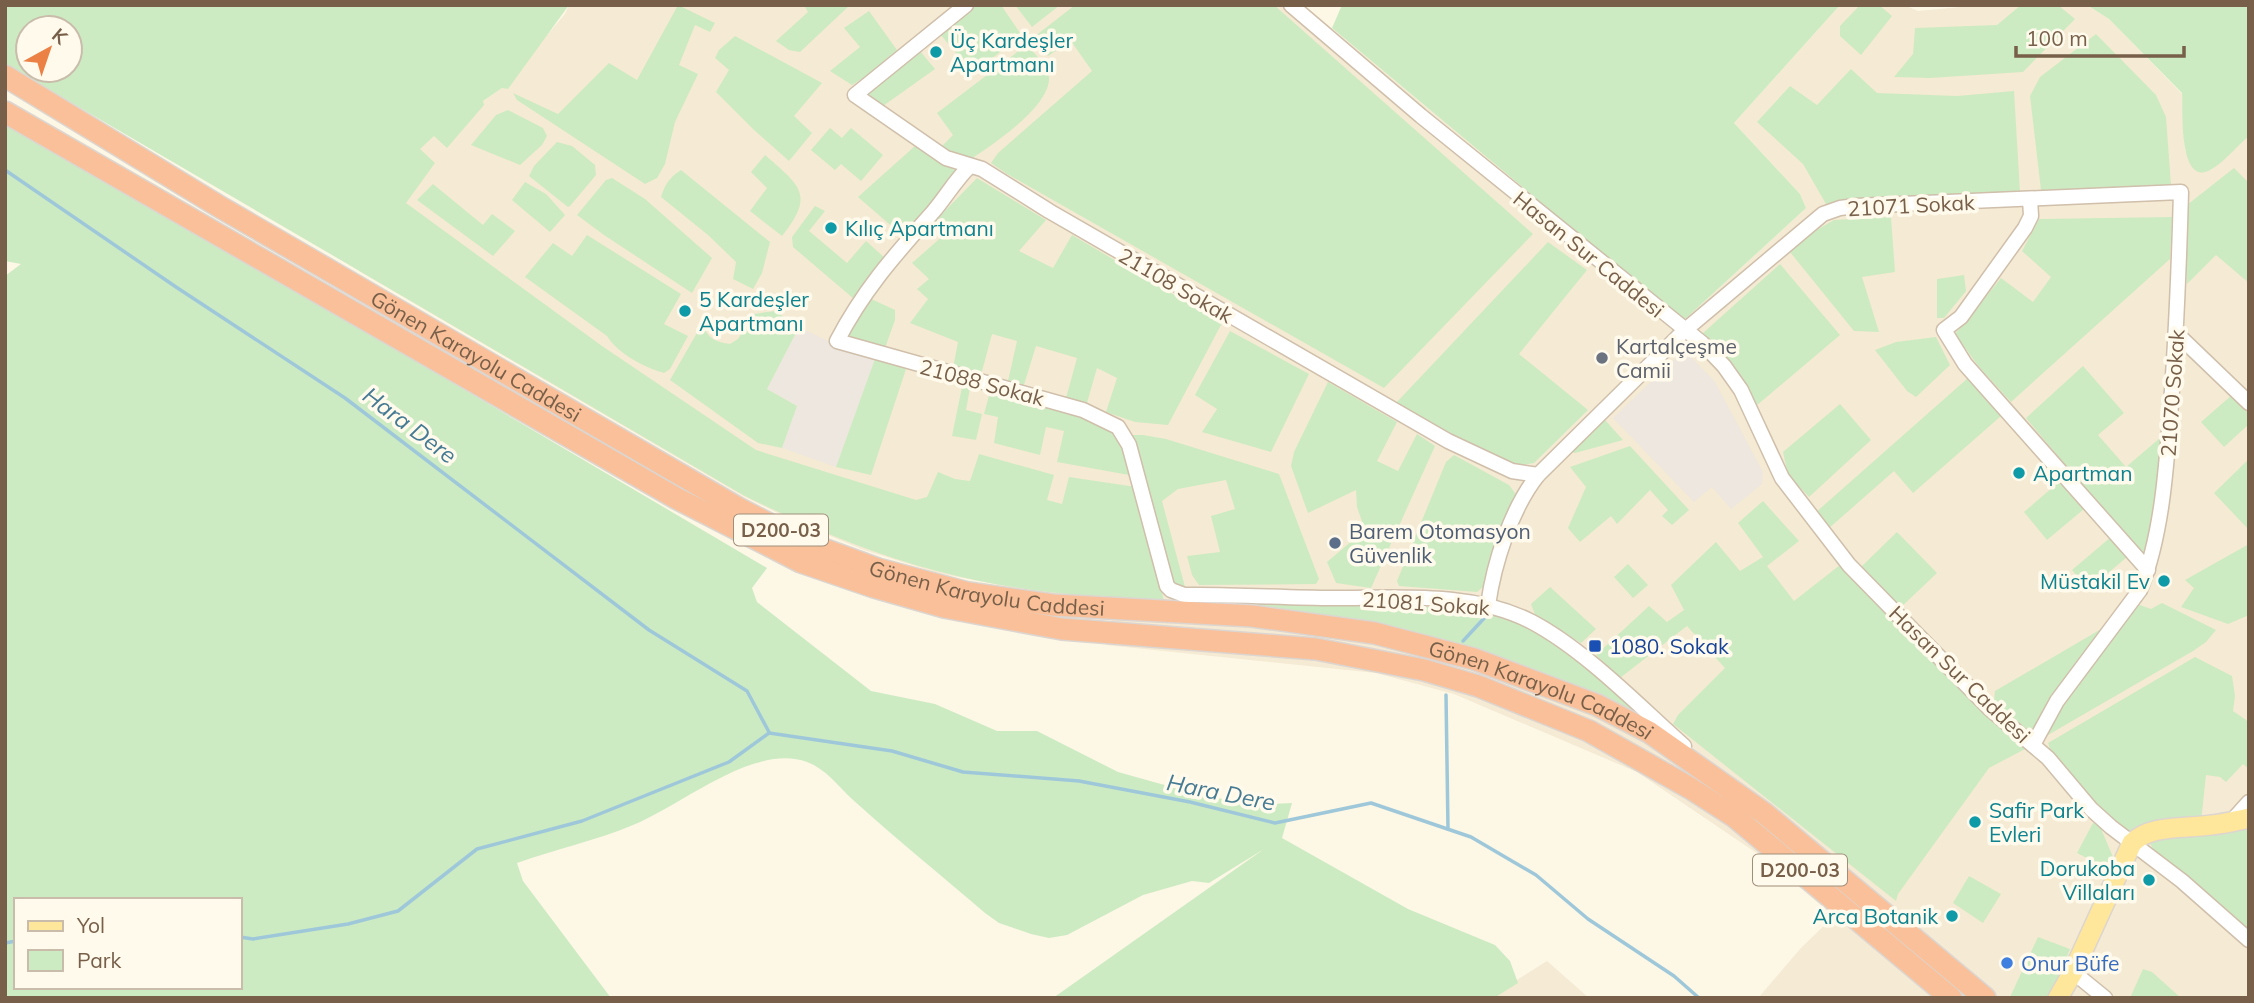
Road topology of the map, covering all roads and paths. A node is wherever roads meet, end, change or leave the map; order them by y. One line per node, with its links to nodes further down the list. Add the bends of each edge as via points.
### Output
1 (966, 5): 5 (street, 21108 Sokak, via 855,94 946,158)
2 (1291, 5): 8 (street, Hasan Sur Caddesi)
3 (5, 76): 18 (highway, Gönen Karayolu Caddesi / D200-03, via 220,208 804,542 878,569 968,593 1054,605 1252,616 1426,645 1597,705 1649,732)
4 (5, 112): 24 (highway, Gönen Karayolu Caddesi / D200-03, via 676,498 801,562 944,607 1062,629 1316,649 1412,668 1478,686 1590,731 1735,817)
5 (970, 166): 11 (street, 21088 Sokak, via 891,257 855,306 837,341 1072,406 1112,423); 12 (street, 21108 Sokak, via 1430,431)
6 (2181, 192): 7 (street, 21071 Sokak); 9 (street, 21070 Sokak)
7 (2030, 199): 8 (street, 21071 Sokak, via 1856,206 1823,214); 15 (street, via 2031,216 2025,229 1961,317 1944,330 1965,364)
8 (1684, 331): 13 (street, 21071 Sokak); 17 (street, Hasan Sur Caddesi, via 1702,344 1741,390 1782,478 1849,565 1984,702)
9 (2176, 333): 10 (street); 15 (street, 21070 Sokak, via 2165,477)
10 (2249, 403)
11 (1123, 433): 16 (street, 21081 Sokak, via 1171,590 1184,595 1379,597)
12 (1503, 468): 13 (street, 21108 Sokak); 14 (street, 21108 Sokak)
13 (1538, 475): 14 (street, 21071 Sokak)
14 (1525, 493): 16 (street, 21071 Sokak, via 1496,562)
15 (2148, 570): 17 (street, 21070 Sokak, via 2140,590 2057,701)
16 (1488, 605): 18 (street, 21081 Sokak, via 1532,622 1569,646)
17 (2033, 745): 21 (street, Hasan Sur Caddesi, via 2091,809)
18 (1737, 792): 25 (highway, Gönen Karayolu Caddesi / D200-03)
19 (2249, 802): 20 (street)
20 (2240, 820): 21 (main road, via 2152,831)
21 (2132, 843): 22 (street, Hasan Sur Caddesi); 23 (main road)
22 (2249, 940)
23 (2073, 972): 26 (main road); 27 (street)
24 (1951, 998)
25 (1985, 998)
26 (2058, 998)
27 (2105, 998)

